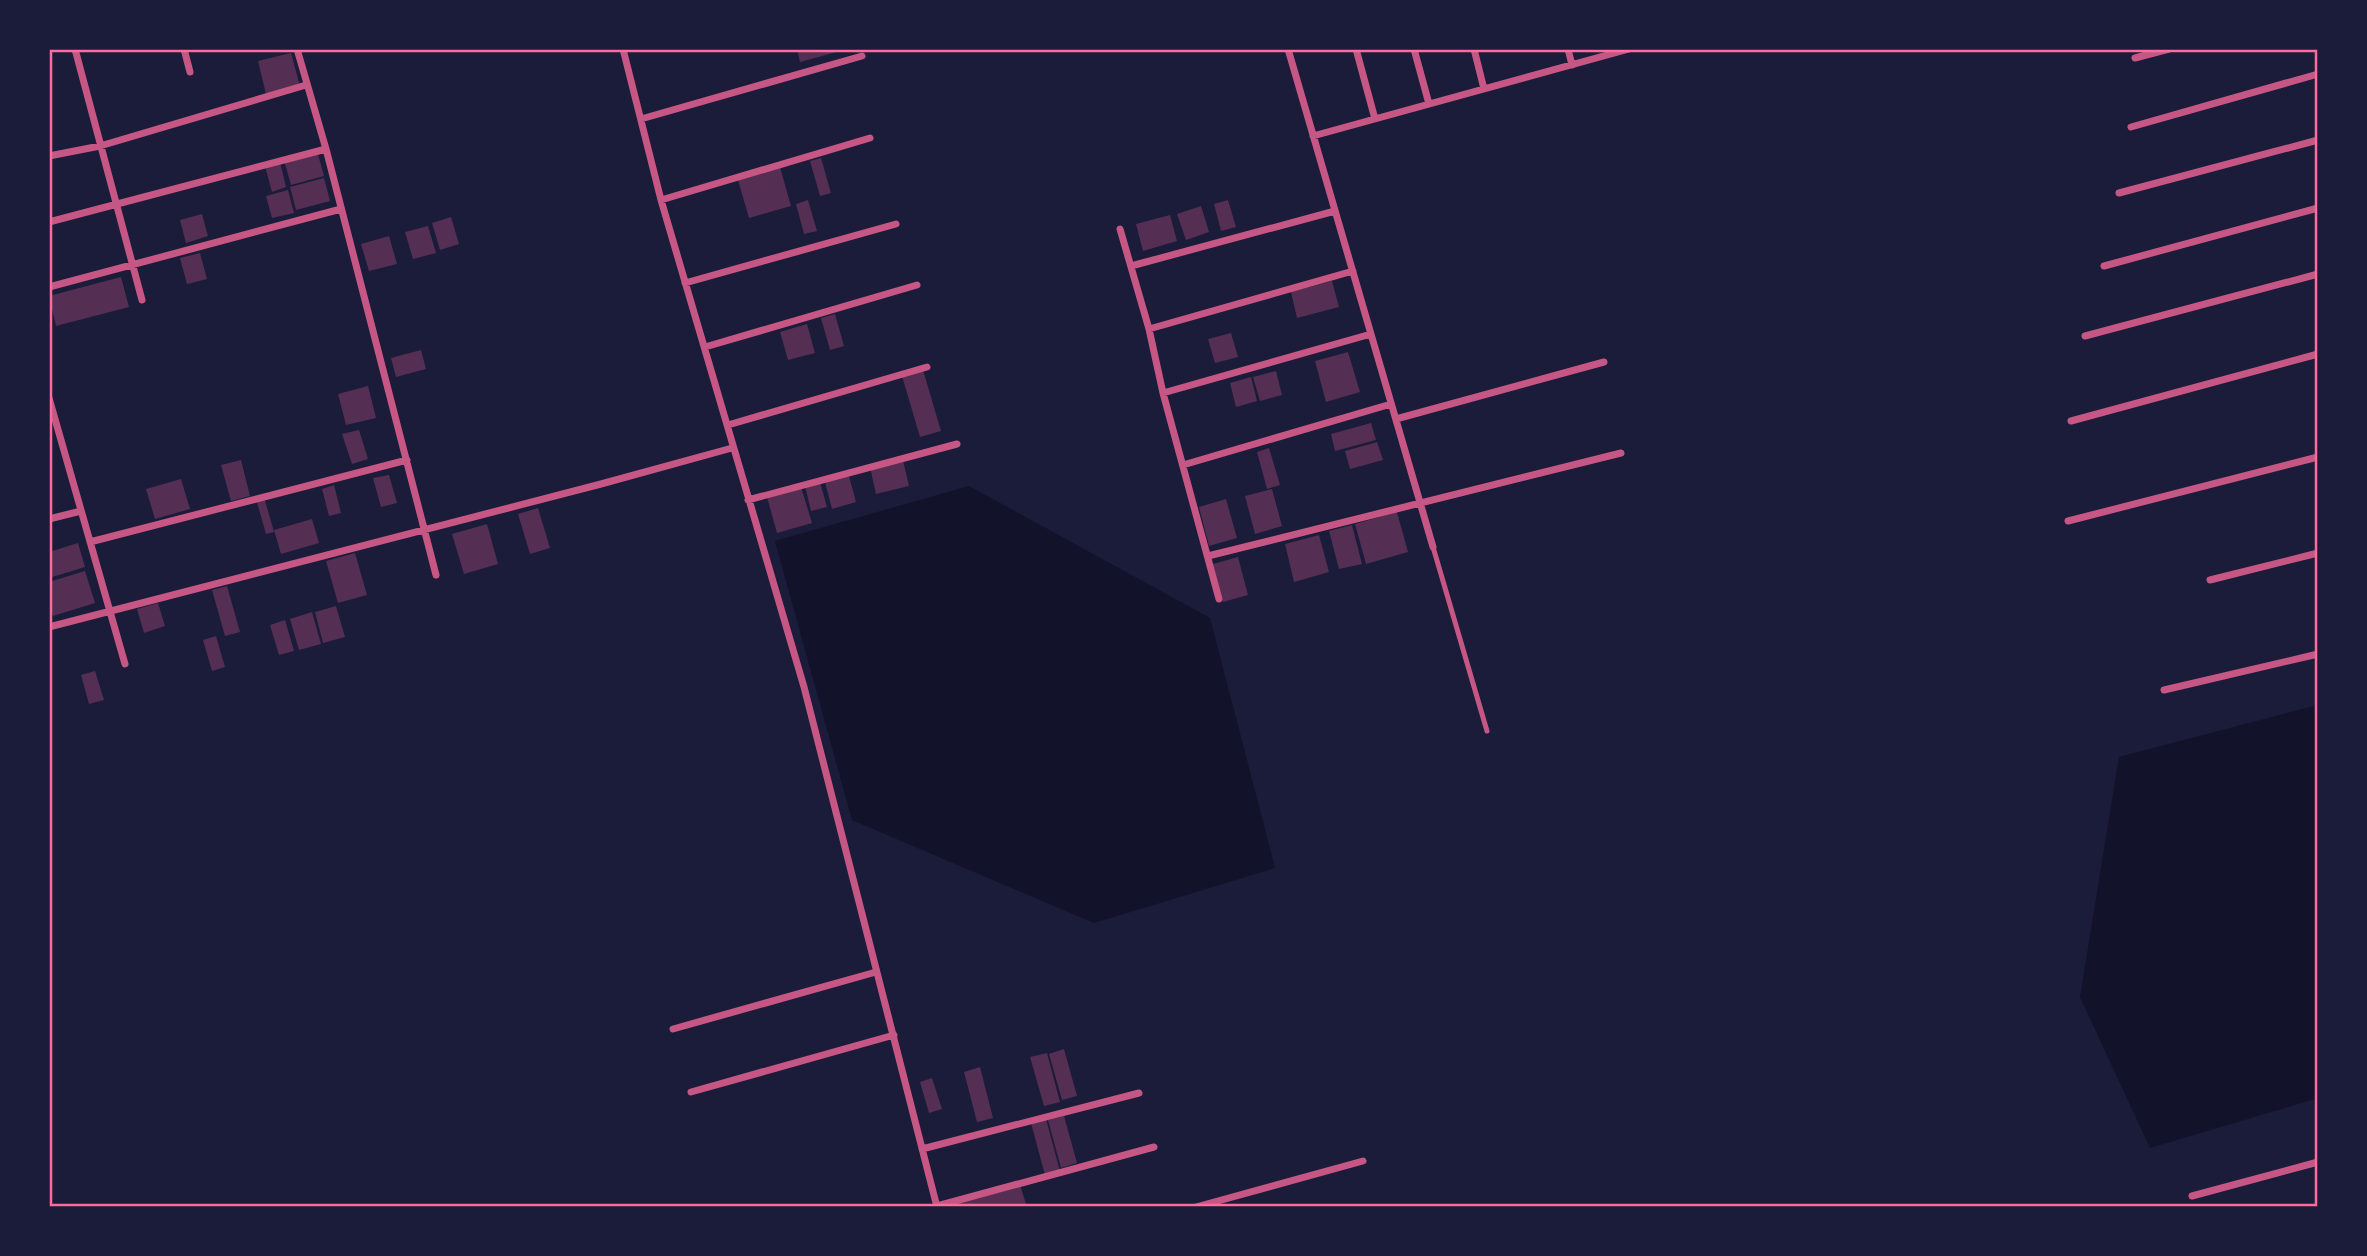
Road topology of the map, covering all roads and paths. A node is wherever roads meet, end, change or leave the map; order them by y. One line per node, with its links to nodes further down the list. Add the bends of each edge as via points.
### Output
1 (75, 49): 26 (street)
2 (184, 49): 15 (street)
3 (297, 49): 17 (street)
4 (623, 49): 20 (street)
5 (1288, 49): 23 (street)
6 (1356, 49): 21 (street)
7 (1414, 49): 19 (street)
8 (1474, 49): 18 (street)
9 (1568, 49): 14 (street)
10 (1629, 49): 14 (street)
11 (2169, 49): 13 (street)
12 (862, 56): 20 (street)
13 (2135, 58)
14 (1572, 65): 18 (street)
15 (190, 72)
16 (2318, 74): 22 (street)
17 (306, 85): 26 (street); 27 (street)
18 (1484, 89): 19 (street)
19 (1429, 104): 21 (street)
20 (641, 119): 30 (street)
21 (1375, 119): 23 (street)
22 (2131, 127)
23 (1313, 136): 34 (street)
24 (870, 138): 30 (street)
25 (2318, 140): 29 (street)
26 (100, 146): 28 (street); 31 (street)
27 (326, 149): 31 (street); 33 (street)
28 (49, 156)
29 (2119, 193)
30 (661, 200): 43 (street)
31 (115, 204): 35 (street); 38 (street)
32 (2318, 208): 40 (street)
33 (341, 209): 38 (street); 64 (street)
34 (1335, 211): 39 (street); 41 (street)
35 (49, 222)
36 (896, 224): 43 (street)
37 (1120, 229): 39 (street)
38 (131, 265): 45 (street); 46 (street)
39 (1131, 266): 47 (street)
40 (2104, 266)
41 (1353, 271): 47 (street); 48 (street)
42 (2318, 274): 49 (street)
43 (685, 283): 50 (street)
44 (916, 285): 50 (street)
45 (49, 287)
46 (142, 300)
47 (1149, 329): 54 (street)
48 (1371, 334): 54 (street); 56 (street)
49 (2085, 336)
50 (705, 347): 59 (street)
51 (2318, 354): 58 (street)
52 (1604, 362): 57 (street)
53 (927, 367): 59 (street)
54 (1163, 393): 65 (street)
55 (49, 398): 68 (street)
56 (1391, 404): 57 (street); 65 (street)
57 (1396, 419): 67 (street)
58 (2071, 421)
59 (728, 425): 61 (street)
60 (957, 444): 66 (street)
61 (733, 448): 66 (street); 71 (street)
62 (1620, 453): 67 (street)
63 (2318, 457): 70 (street)
64 (407, 460): 71 (street); 72 (street)
65 (1183, 464): 75 (street)
66 (748, 500): 85 (street, via 804,687)
67 (1420, 501): 73 (street); 75 (street)
68 (81, 511): 69 (street); 72 (street)
69 (49, 519)
70 (2068, 521)
71 (425, 528): 76 (street); 79 (street)
72 (90, 541): 79 (street)
73 (1433, 547): 84 (lane)
74 (2318, 553): 77 (street)
75 (1208, 556): 78 (street)
76 (436, 575)
77 (2210, 580)
78 (1219, 599)
79 (109, 612): 80 (street); 82 (street)
80 (49, 627)
81 (2318, 654): 83 (street)
82 (125, 664)
83 (2164, 690)
84 (1487, 731)
85 (876, 972): 86 (street); 87 (street)
86 (673, 1030)
87 (894, 1035): 88 (street); 91 (street)
88 (691, 1092)
89 (1139, 1093): 91 (street)
90 (1154, 1147): 95 (street)
91 (922, 1149): 95 (street)
92 (1363, 1161): 96 (street)
93 (2318, 1162): 94 (street)
94 (2192, 1196)
95 (937, 1206)
96 (1196, 1207)

